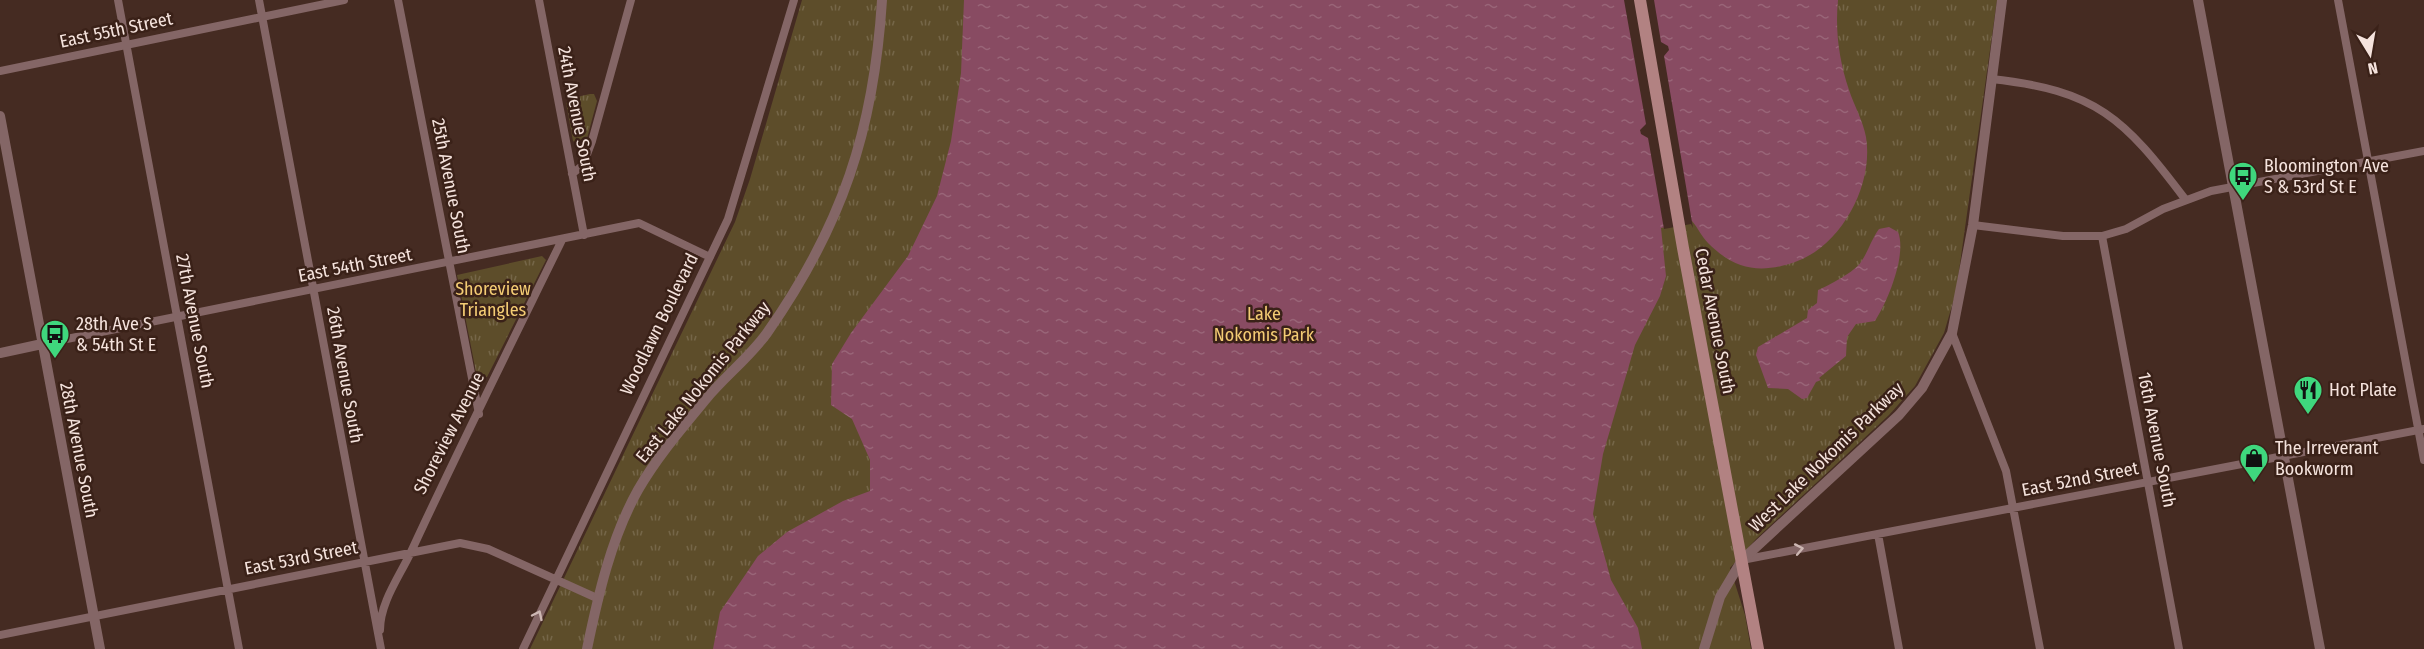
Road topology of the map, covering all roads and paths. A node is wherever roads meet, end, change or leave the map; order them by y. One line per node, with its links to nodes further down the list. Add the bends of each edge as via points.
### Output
1 (118, 0): 14 (street, 27th Avenue South)
2 (259, 0): 13 (street, 26th Avenue South)
3 (344, 0): 13 (street, East 55th Street)
4 (398, 0): 28 (street, 25th Avenue South)
5 (539, 0): 20 (street, 24th Avenue South)
6 (632, 0): 20 (street, via 592,141 583,165)
7 (794, 0): 27 (street, Woodlawn Boulevard, via 741,180)
8 (882, 0): 46 (street, East Lake Nokomis Parkway, via 877,68 867,124 818,252 765,336 667,446 638,491 610,556)
9 (1640, 0): 42 (main road, Cedar Avenue South)
10 (2002, 0): 16 (street, West Lake Nokomis Parkway)
11 (2198, 0): 21 (street)
12 (2338, 0): 19 (street)
13 (262, 17): 14 (street, East 55th Street); 29 (street, 26th Avenue South)
14 (127, 45): 15 (street, East 55th Street); 30 (street, 27th Avenue South)
15 (0, 71)
16 (1991, 79): 22 (street, via 2060,91 2098,107 2131,132); 23 (street, West Lake Nokomis Parkway)
17 (0, 116): 32 (street, 28th Avenue South)
18 (2424, 151): 19 (street)
19 (2367, 161): 21 (street); 35 (street)
20 (572, 174): 24 (street, 24th Avenue South)
21 (2233, 188): 22 (street); 36 (street)
22 (2185, 199): 25 (street, via 2145,221)
23 (1973, 225): 25 (street, via 2063,236); 31 (street, West Lake Nokomis Parkway)
24 (584, 235): 26 (street, East 54th Street); 27 (street, East 54th Street, via 639,223)
25 (2102, 236): 38 (street, 16th Avenue South)
26 (562, 240): 28 (street, East 54th Street); 34 (street, Shoreview Avenue)
27 (710, 257): 44 (street, Woodlawn Boulevard)
28 (449, 263): 29 (street, East 54th Street); 34 (street, 25th Avenue South)
29 (313, 290): 30 (street, East 54th Street); 43 (street, 26th Avenue South)
30 (177, 317): 32 (street, East 54th Street); 45 (street, 27th Avenue South)
31 (1952, 333): 39 (street, via 2006,471); 42 (street, West Lake Nokomis Parkway, via 1922,388 1899,415)
32 (42, 345): 33 (street, East 54th Street); 47 (street, 28th Avenue South)
33 (0, 353)
34 (479, 414): 41 (street, Shoreview Avenue)
35 (2421, 430): 36 (street, East 52nd Street); 37 (street)
36 (2283, 456): 38 (street, East 52nd Street); 59 (street)
37 (2424, 460)
38 (2148, 482): 39 (street, East 52nd Street); 58 (street, 16th Avenue South)
39 (2014, 508): 40 (street, East 52nd Street); 57 (street)
40 (1878, 534): 42 (street, East 52nd Street, one-way to 40); 56 (street)
41 (410, 554): 43 (street, East 53rd Street); 44 (street, East 53rd Street, via 467,543); 49 (street, Shoreview Avenue, via 383,611)
42 (1742, 560): 54 (street, West Lake Nokomis Parkway, via 1720,597); 55 (main road, Cedar Avenue South)
43 (363, 563): 45 (street, East 53rd Street); 49 (street, 26th Avenue South)
44 (554, 580): 46 (street, East 53rd Street); 52 (street, Woodlawn Boulevard, one-way to 44)
45 (228, 588): 47 (street, East 53rd Street); 51 (street, 27th Avenue South)
46 (599, 599): 53 (street, East Lake Nokomis Parkway)
47 (94, 616): 48 (street, East 53rd Street); 50 (street, 28th Avenue South)
48 (0, 635)
49 (380, 648)
50 (100, 649)
51 (239, 649)
52 (523, 649)
53 (587, 649)
54 (1704, 649)
55 (1758, 649)
56 (1899, 649)
57 (2040, 649)
58 (2179, 649)
59 (2320, 649)

